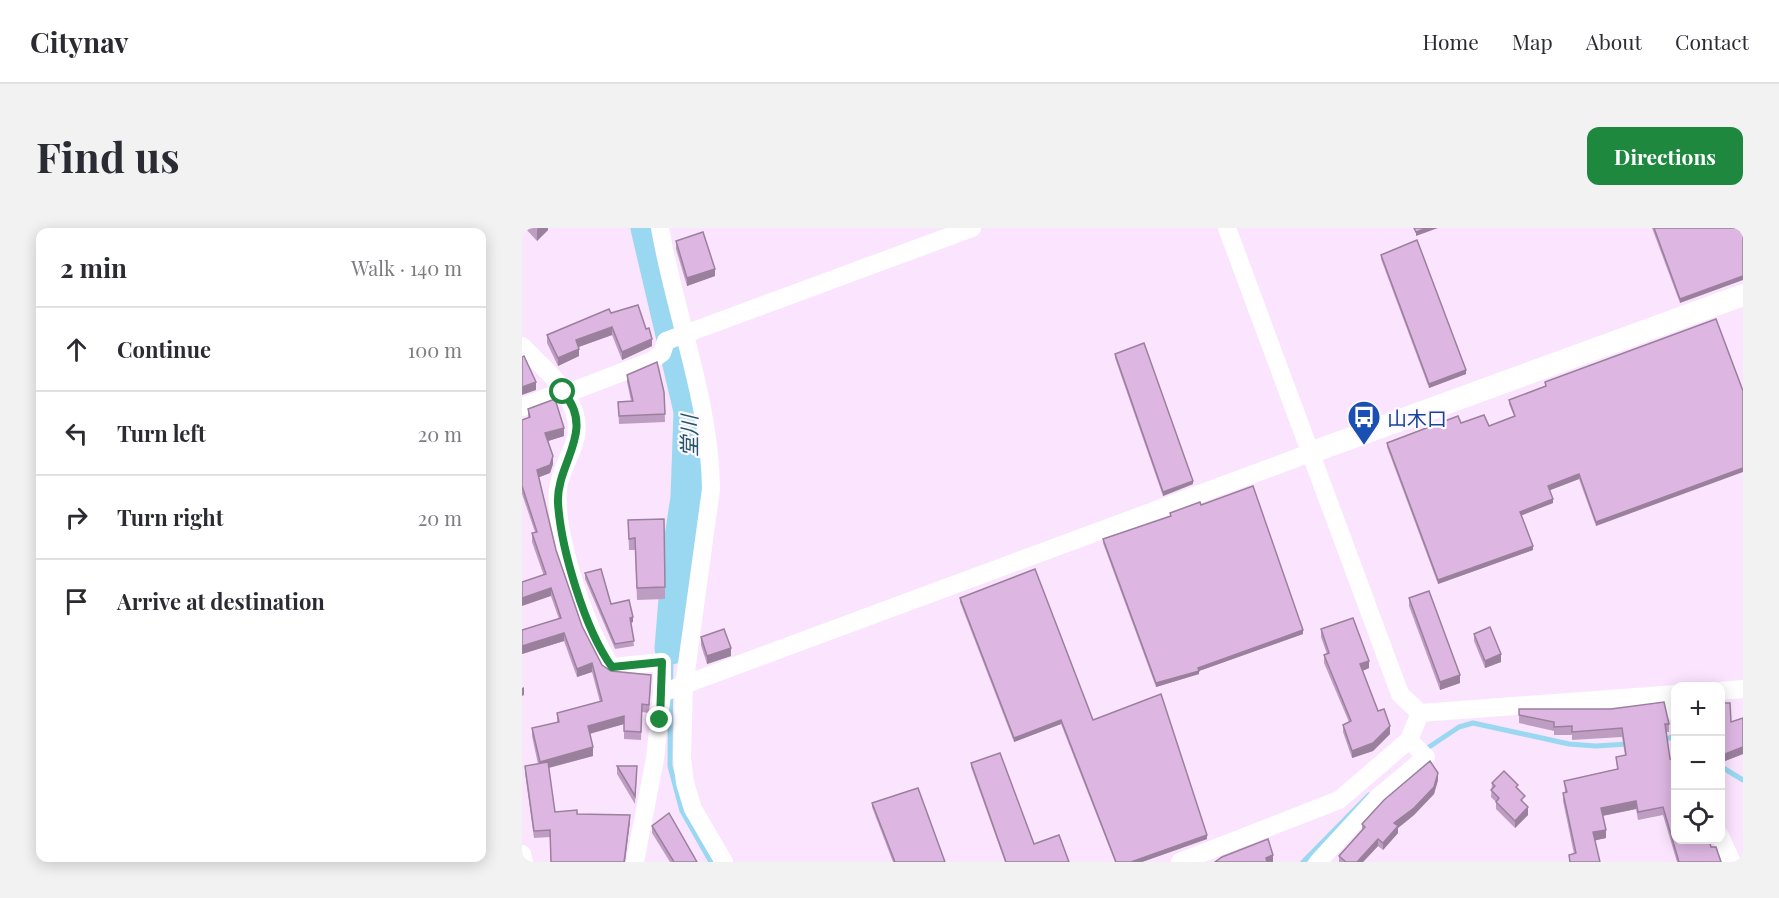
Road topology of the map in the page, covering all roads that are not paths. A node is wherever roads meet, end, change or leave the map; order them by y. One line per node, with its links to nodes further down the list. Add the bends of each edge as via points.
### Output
1 (660, 228): 5 (street)
2 (972, 228): 5 (street)
3 (1227, 228): 9 (street)
4 (1743, 295): 9 (street)
5 (677, 338): 7 (street, via 651,361); 10 (street, via 704,415 711,489)
6 (522, 346): 7 (street)
7 (564, 393): 8 (street); 10 (street, via 570,399 576,420 576,445 558,486 558,503 562,538 590,626 612,667 662,662)
8 (522, 407)
9 (1310, 453): 10 (street); 14 (street, via 1400,694)
10 (673, 690): 19 (street); 20 (street, via 685,783 693,809)
11 (1743, 690): 12 (street)
12 (1725, 691)
13 (1671, 695): 14 (street)
14 (1420, 713): 15 (street)
15 (1410, 740): 21 (street, via 1339,800); 22 (street, via 1426,757 1376,799)
16 (1724, 844): 23 (street)
17 (522, 854): 18 (street)
18 (524, 862)
19 (635, 862)
20 (724, 862)
21 (1180, 862)
22 (1318, 862)
23 (1732, 862)

